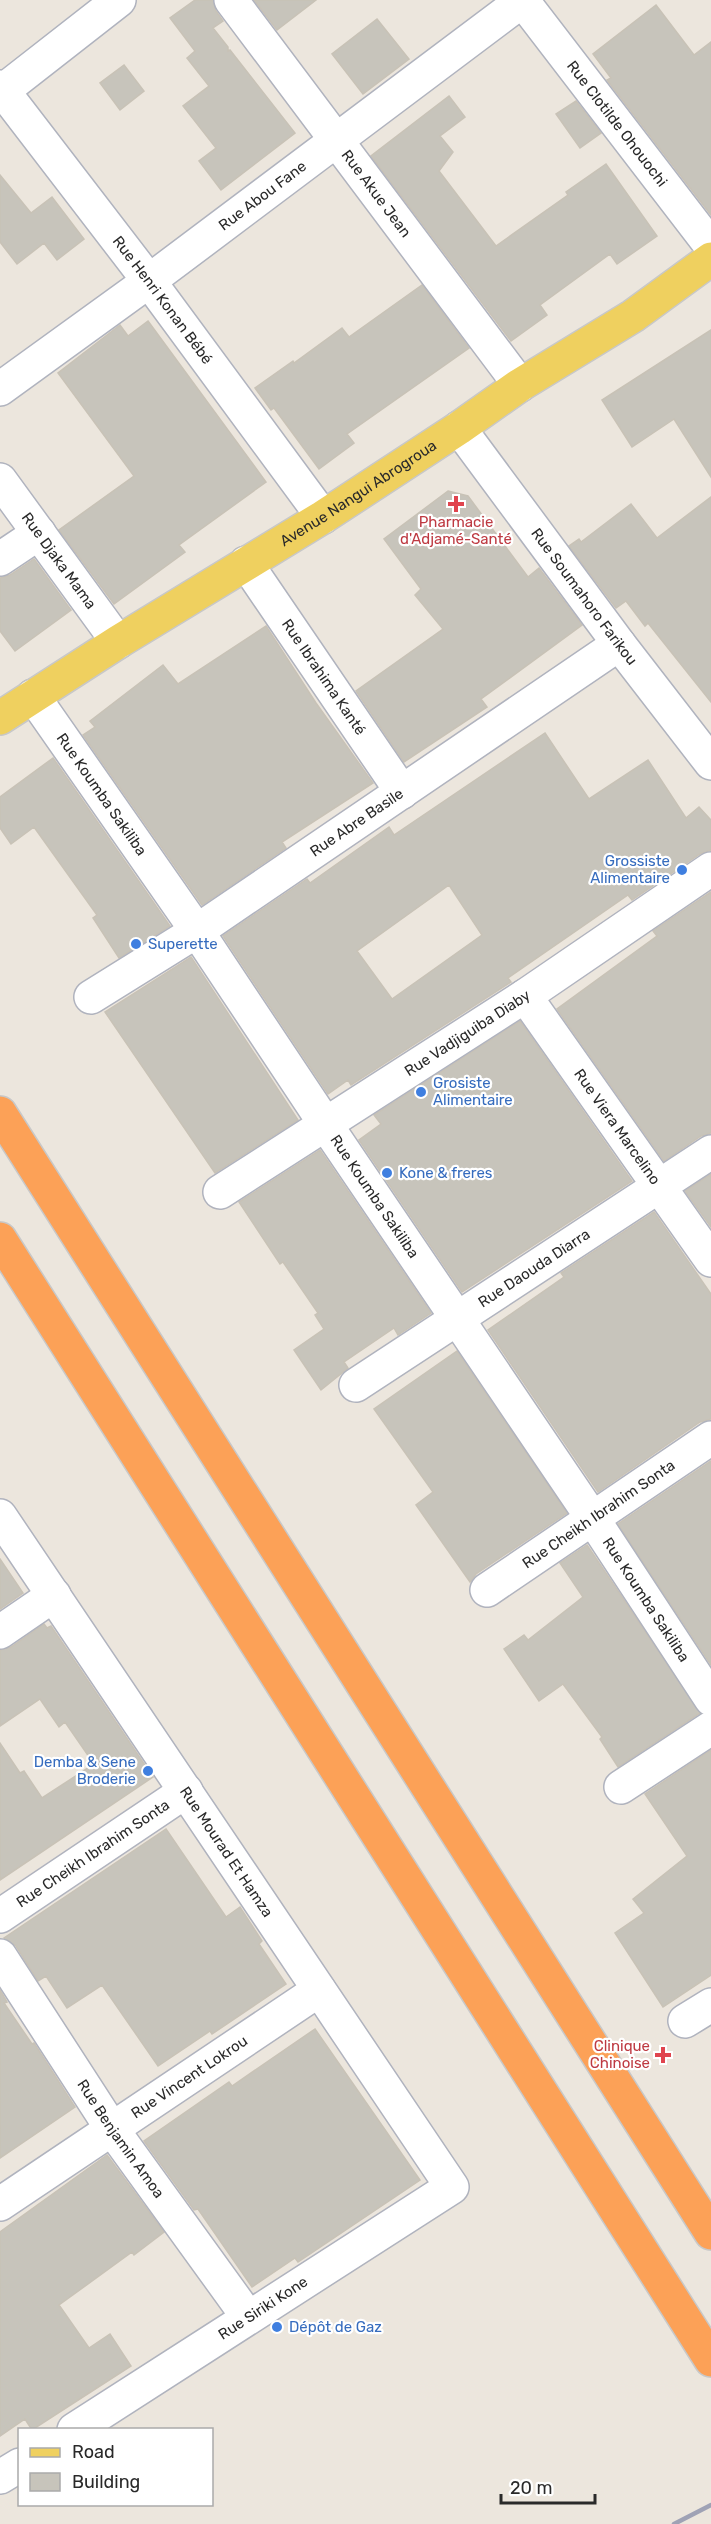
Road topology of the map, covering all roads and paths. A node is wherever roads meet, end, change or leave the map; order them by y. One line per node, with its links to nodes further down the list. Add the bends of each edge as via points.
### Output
1 (119, 0): 4 (street)
2 (231, 0): 5 (street, Rue Akue Jean)
3 (523, 0): 5 (street, Rue Abou Fane); 6 (street, Rue Clotilde Ohouochi)
4 (1, 90): 8 (street, Rue Henri Konan Bébé)
5 (335, 140): 8 (street, Rue Abou Fane); 9 (street, Rue Akue Jean)
6 (711, 246)
7 (711, 259): 9 (main road, Avenue Nangui Abrogroua, via 633,316)
8 (150, 281): 10 (street, Rue Abou Fane); 13 (street, Rue Henri Konan Bébé)
9 (520, 385): 11 (main road, Avenue Nangui Abrogroua)
10 (0, 389)
11 (459, 428): 13 (main road, Avenue Nangui Abrogroua); 18 (street, Rue Soumahoro Farikou)
12 (0, 480): 14 (street, Rue Djaka Mama)
13 (323, 517): 16 (main road, Avenue Nangui Abrogroua)
14 (39, 533): 15 (street); 17 (street, Rue Djaka Mama)
15 (0, 559)
16 (246, 563): 17 (main road, Avenue Nangui Abrogroua); 22 (street, Rue Ibrahima Kanté)
17 (118, 642): 19 (main road, Avenue Nangui Abrogroua)
18 (619, 644): 21 (street, Rue Soumahoro Farikou); 22 (street, Rue Abre Basile)
19 (33, 696): 20 (main road, Avenue Nangui Abrogroua); 24 (street, Rue Koumba Sakiliba)
20 (0, 718)
21 (711, 763)
22 (402, 792): 24 (street, Rue Abre Basile)
23 (711, 869): 25 (street, Rue Vadjiguiba Diaby)
24 (197, 931): 26 (street, Rue Abre Basile); 28 (street, Rue Koumba Sakiliba)
25 (525, 996): 28 (street, Rue Vadjiguiba Diaby); 30 (street, Rue Viera Marcelino)
26 (91, 997)
27 (0, 1113): 52 (highway)
28 (326, 1125): 31 (street, Rue Vadjiguiba Diaby); 34 (street, Rue Koumba Sakiliba)
29 (711, 1152): 30 (street, Rue Daouda Diarra)
30 (660, 1185): 33 (street, Rue Viera Marcelino); 34 (street, Rue Daouda Diarra)
31 (220, 1192)
32 (0, 1239): 54 (highway)
33 (711, 1260)
34 (458, 1319): 35 (street, Rue Daouda Diarra); 38 (street, Rue Koumba Sakiliba)
35 (356, 1385)
36 (711, 1438): 38 (street, Rue Cheikh Ibrahim Sonta)
37 (0, 1516): 40 (street, Rue Mourad Et Hamza)
38 (593, 1519): 39 (street, Rue Cheikh Ibrahim Sonta); 42 (street, Rue Koumba Sakiliba)
39 (487, 1590)
40 (54, 1595): 41 (street); 45 (street, Rue Mourad Et Hamza)
41 (0, 1632)
42 (711, 1700)
43 (711, 1728): 44 (street)
44 (621, 1787)
45 (186, 1791): 46 (street, Rue Cheikh Ibrahim Sonta); 48 (street, Rue Mourad Et Hamza)
46 (0, 1916)
47 (0, 1956): 49 (street, Rue Benjamin Amoa)
48 (319, 1990): 49 (street, Rue Vincent Lokrou); 50 (street, Rue Mourad Et Hamza)
49 (112, 2129): 51 (street, Rue Vincent Lokrou); 53 (street, Rue Benjamin Amoa)
50 (452, 2187): 53 (street, Rue Siriki Kone)
51 (0, 2204)
52 (708, 2228)
53 (248, 2317): 55 (street, Rue Siriki Kone)
54 (711, 2360)
55 (77, 2428)
56 (18, 2466): 57 (street)
57 (0, 2477)

